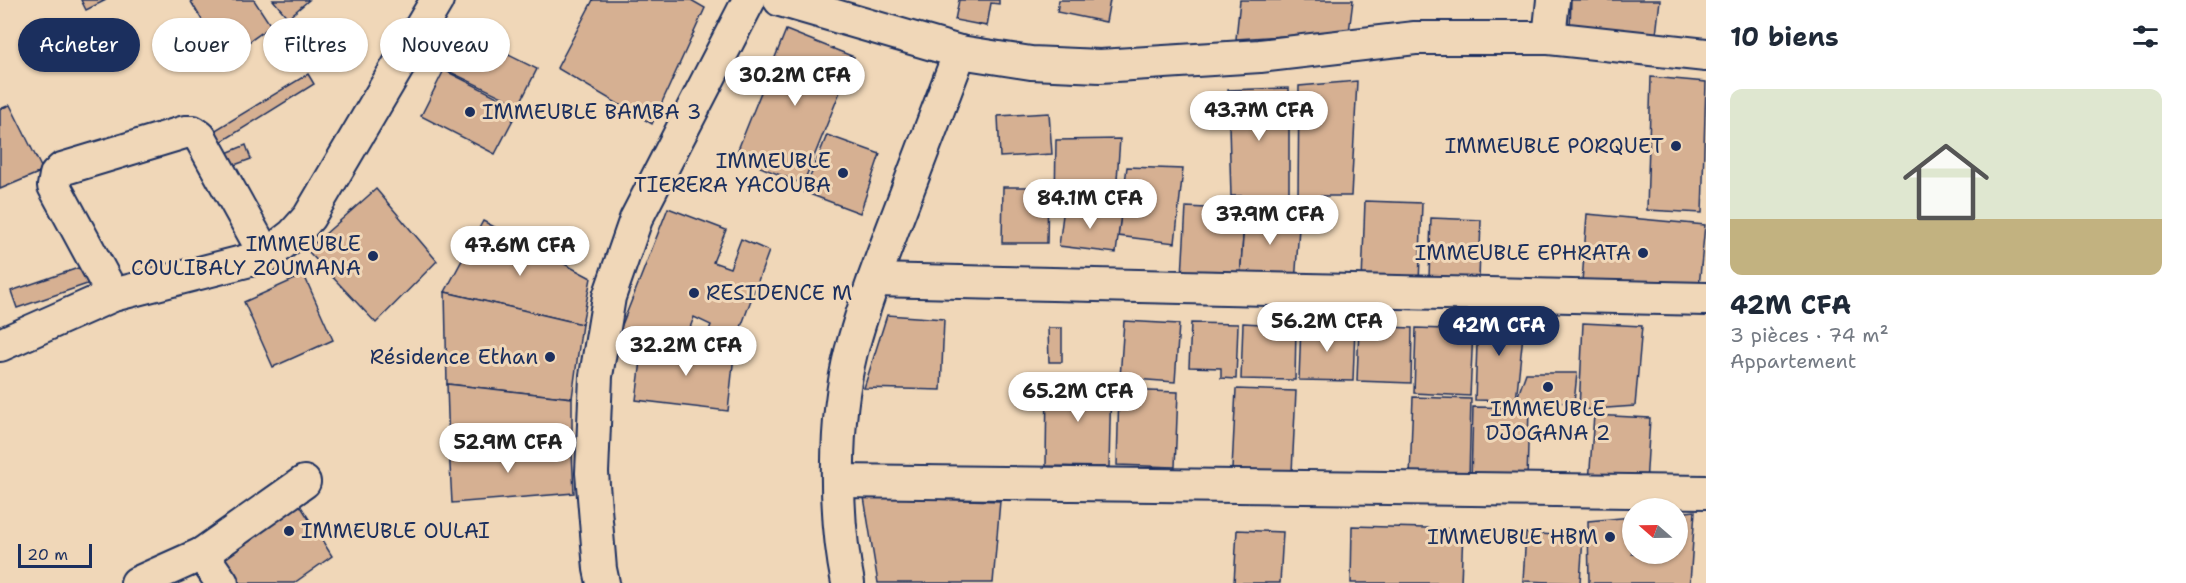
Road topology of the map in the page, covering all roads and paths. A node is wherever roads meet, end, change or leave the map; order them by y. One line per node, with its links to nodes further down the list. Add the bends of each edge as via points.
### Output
1 (437, 0): 8 (street, via 309,217 293,236)
2 (749, 0): 19 (street, via 636,219 609,297 596,376 592,473)
3 (780, 0): 6 (street)
4 (1553, 0): 5 (street)
5 (1549, 39): 6 (street, via 1415,38 1260,56 1100,66 1031,63); 7 (street)
6 (960, 52): 9 (street)
7 (1706, 55)
8 (267, 256): 10 (street); 10 (street, via 200,137 185,132 62,169 56,175 54,186)
9 (874, 280): 11 (street); 13 (street, via 851,354 840,427)
10 (113, 295): 12 (street)
11 (1706, 299)
12 (0, 345)
13 (838, 481): 15 (street); 20 (street, via 841,549)
14 (304, 482): 16 (street)
15 (1706, 492)
16 (202, 554): 17 (street); 18 (street)
17 (137, 583)
18 (222, 583)
19 (603, 583)
20 (848, 583)

